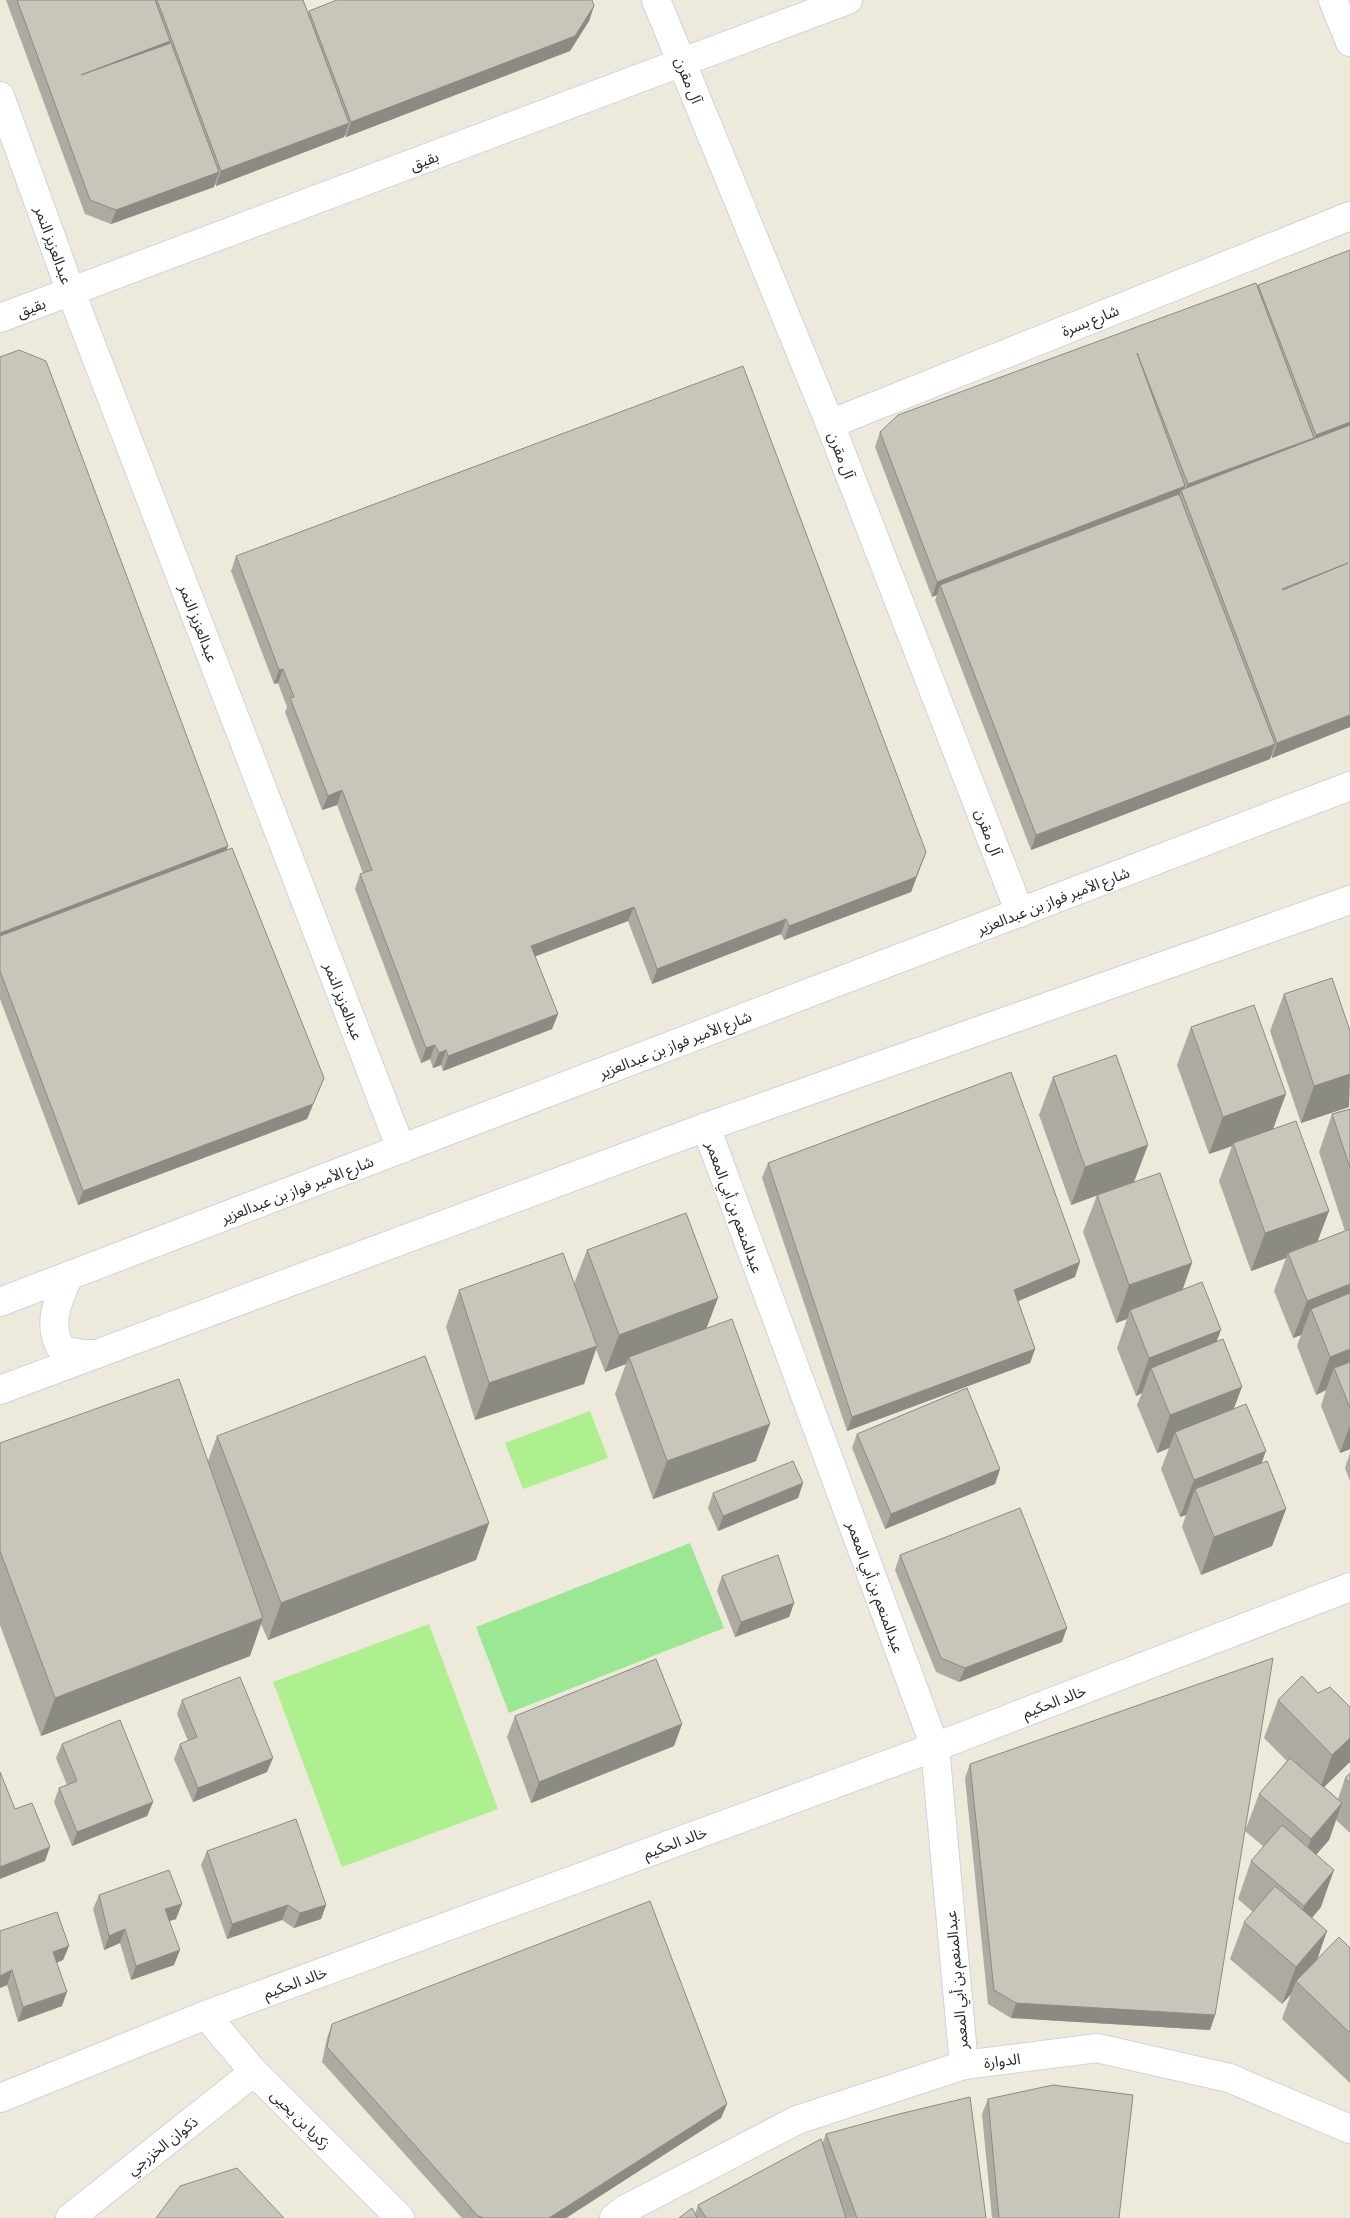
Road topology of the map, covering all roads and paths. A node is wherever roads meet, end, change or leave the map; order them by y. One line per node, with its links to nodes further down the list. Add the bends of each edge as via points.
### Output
1 (656, 0): 5 (street, آل مقرن)
2 (848, 0): 5 (street, بقيق)
3 (1333, 0): 4 (street)
4 (1350, 42)
5 (682, 64): 8 (street, بقيق); 10 (street, آل مقرن)
6 (0, 96): 8 (street, عبدالعزيز النمر)
7 (1350, 216): 10 (street, شارع بسرة)
8 (71, 292): 9 (street, بقيق); 15 (street, عبدالعزيز النمر)
9 (0, 318)
10 (830, 424): 13 (street, آل مقرن)
11 (1350, 786): 13 (street, شارع الأمير فواز بن عبدالعزير)
12 (1350, 900): 14 (street)
13 (1020, 913): 15 (street, شارع الأمير فواز بن عبدالعزير)
14 (706, 1127): 18 (street); 21 (street, عبدالمنعم بن أبي المعمر)
15 (401, 1149): 16 (street, شارع الأمير فواز بن عبدالعزير)
16 (69, 1276): 17 (street, شارع الأمير فواز بن عبدالعزير); 18 (street, via 58,1299 55,1340 62,1350)
17 (0, 1302)
18 (99, 1354): 19 (street)
19 (0, 1390)
20 (1350, 1587): 21 (street, خالد الحكيم)
21 (935, 1746): 22 (street, خالد الحكيم); 23 (street, عبدالمنعم بن أبي المعمر)
22 (206, 2015): 24 (street, زكريا بن يحيى); 25 (street, خالد الحكيم)
23 (964, 2065): 26 (street, الدوارة, via 1097,2048 1228,2078); 29 (street, الدوارة, via 797,2120)
24 (254, 2072): 27 (street, ذكوان الخزرجي); 28 (street, زكريا بن يحيى)
25 (0, 2098)
26 (1350, 2129)
27 (70, 2218)
28 (400, 2218)
29 (614, 2218)

